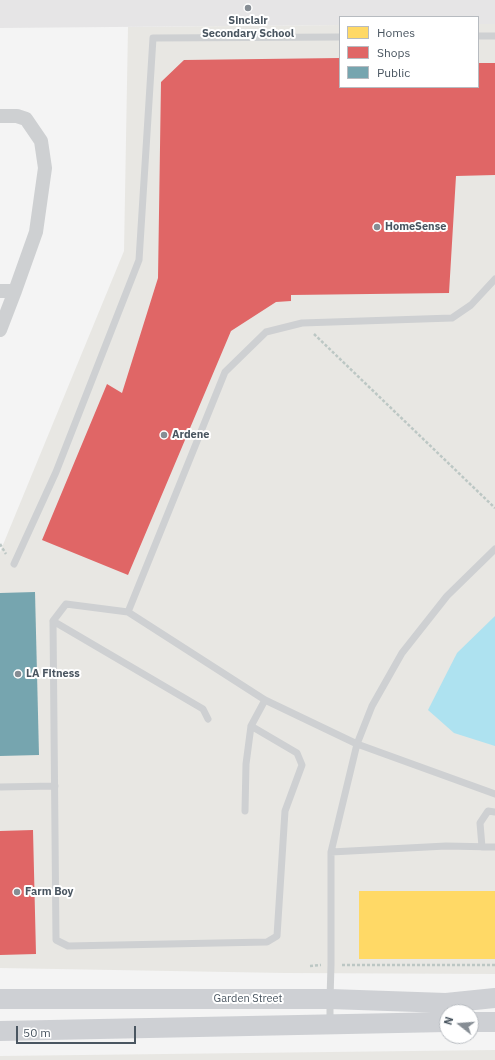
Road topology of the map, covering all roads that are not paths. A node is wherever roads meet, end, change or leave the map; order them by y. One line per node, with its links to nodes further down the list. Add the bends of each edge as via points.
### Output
1 (479, 36): 2 (lane)
2 (495, 36)
3 (339, 37): 10 (lane, via 153,38 140,260 56,472)
4 (0, 116): 7 (street, via 26,119 41,141 45,168 36,232)
5 (495, 279): 11 (lane, via 471,305 452,318 302,323 266,332 225,372)
6 (0, 291): 7 (street)
7 (16, 291): 8 (street)
8 (0, 330)
9 (495, 549): 16 (lane, via 447,596 402,652 372,706)
10 (14, 564)
11 (128, 612): 12 (lane, via 66,604); 13 (lane)
12 (53, 621): 14 (lane, via 203,709); 17 (lane)
13 (265, 700): 15 (lane); 16 (lane)
14 (208, 719)
15 (251, 726): 17 (lane, via 297,753 302,765 286,811 277,936 267,942 68,946 56,940); 20 (lane, via 246,764)
16 (357, 744): 19 (lane); 24 (lane)
17 (56, 786): 18 (lane)
18 (0, 787)
19 (495, 794)
20 (245, 811)
21 (495, 812): 22 (lane, via 488,811 480,823)
22 (482, 846): 23 (lane); 24 (lane)
23 (495, 847)
24 (332, 852): 27 (lane)
25 (495, 998): 27 (street, Garden Street, via 446,1003)
26 (0, 999): 27 (street, Garden Street)
27 (330, 999): 31 (lane)
28 (439, 1022): 31 (street)
29 (479, 1022): 30 (street)
30 (495, 1022)
31 (330, 1024): 32 (street)
32 (0, 1031)

